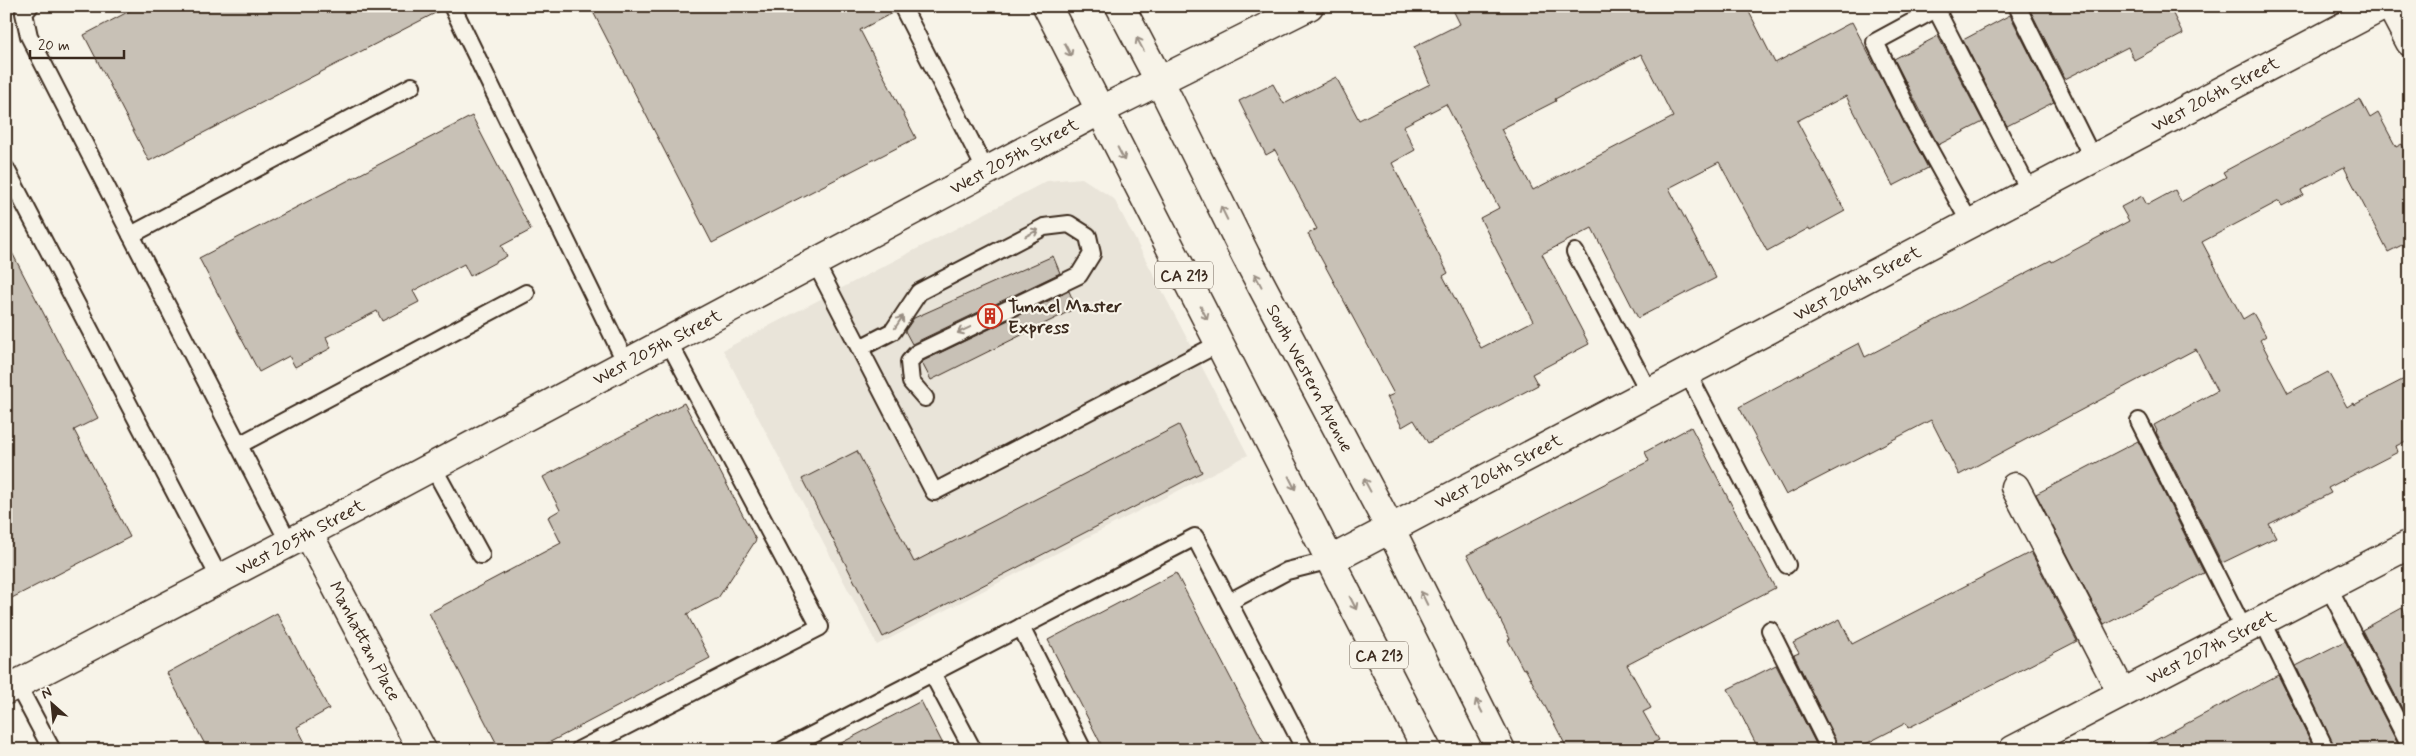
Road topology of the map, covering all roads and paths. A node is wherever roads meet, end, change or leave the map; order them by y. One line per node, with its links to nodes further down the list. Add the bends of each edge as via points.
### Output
1 (30, 6): 20 (lane, via 24,13 29,36)
2 (452, 6): 27 (lane)
3 (902, 6): 17 (lane)
4 (1047, 6): 14 (street, CA 213, one-way to 14)
5 (1120, 6): 12 (street, South Western Avenue, one-way to 5)
6 (1309, 6): 12 (street, West 205th Street)
7 (2017, 6): 15 (lane)
8 (2383, 6): 15 (street, West 206th Street)
9 (2391, 6): 11 (street)
10 (1939, 8): 18 (lane); 19 (lane, via 1875,42 1913,120)
11 (2410, 42)
12 (1160, 82): 14 (street, West 205th Street); 35 (street, South Western Avenue, one-way to 12, via 1246,256)
13 (412, 86): 20 (lane)
14 (1099, 110): 17 (street, West 205th Street); 25 (street, CA 213, one-way to 25)
15 (2093, 159): 18 (street, West 206th Street)
16 (6, 169): 41 (lane)
17 (986, 171): 22 (street, West 205th Street)
18 (2030, 192): 19 (street, West 206th Street)
19 (1970, 223): 28 (street, West 206th Street)
20 (131, 235): 32 (lane)
21 (1575, 252): 29 (lane)
22 (815, 262): 24 (street, West 205th Street); 26 (lane)
23 (526, 293): 32 (lane)
24 (668, 341): 27 (street, West 205th Street); 53 (lane, via 820,626)
25 (1220, 343): 26 (lane, via 934,492); 39 (street, CA 213, one-way to 39)
26 (860, 348): 30 (lane, one-way to 30, via 893,331 919,292 1044,227 1069,224 1088,236 1092,254 1080,275 917,353 909,362 911,382)
27 (626, 363): 33 (street, West 205th Street)
28 (1687, 372): 29 (street, West 206th Street); 40 (lane)
29 (1649, 392): 35 (street, West 206th Street)
30 (925, 398)
31 (2138, 421): 44 (lane)
32 (238, 445): 36 (lane)
33 (433, 467): 36 (street, West 205th Street); 38 (lane)
34 (2015, 487): 49 (street)
35 (1390, 528): 39 (street, West 206th Street); 59 (street, South Western Avenue, one-way to 35)
36 (299, 538): 41 (street, West 205th Street); 52 (street, Manhattan Place)
37 (2410, 544): 42 (street, West 207th Street)
38 (481, 555)
39 (1331, 560): 43 (lane, via 1287,571); 58 (street, CA 213, one-way to 58)
40 (1787, 565)
41 (220, 579): 48 (street, West 205th Street)
42 (2328, 586): 44 (street, West 207th Street); 50 (lane)
43 (1229, 602): 45 (lane, via 1195,537); 57 (lane)
44 (2253, 625): 49 (street, West 207th Street); 62 (lane)
45 (1021, 627): 47 (lane); 56 (lane)
46 (1770, 630): 60 (lane)
47 (932, 673): 54 (lane); 55 (lane)
48 (12, 687): 51 (lane)
49 (2122, 693): 61 (street, West 207th Street)
50 (2410, 746)
51 (52, 750)
52 (422, 750)
53 (579, 750)
54 (783, 750)
55 (973, 750)
56 (1083, 750)
57 (1305, 750)
58 (1427, 750)
59 (1501, 750)
60 (1830, 750)
61 (2013, 750)
62 (2326, 750)

